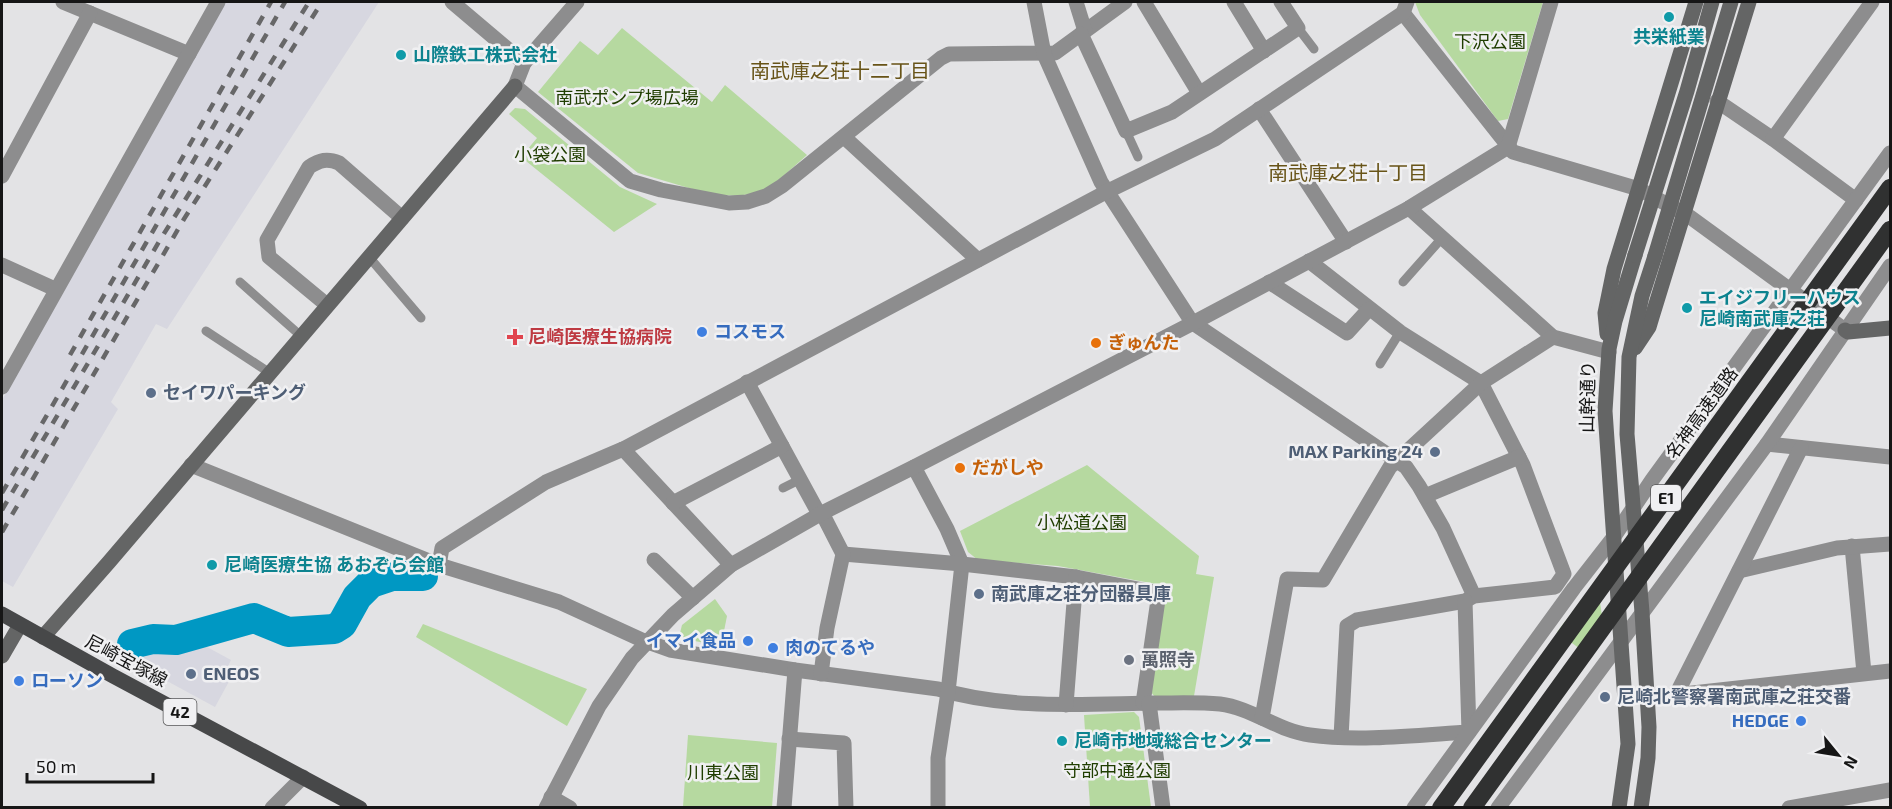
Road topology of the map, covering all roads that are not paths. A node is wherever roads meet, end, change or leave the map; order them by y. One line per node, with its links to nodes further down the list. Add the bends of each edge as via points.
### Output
1 (63, 2): 18 (street)
2 (218, 2): 23 (street)
3 (577, 2): 25 (street)
4 (1034, 2): 24 (street)
5 (1076, 2): 20 (street)
6 (1125, 2): 20 (street)
7 (1144, 2): 27 (street)
8 (1234, 2): 22 (street)
9 (1281, 2): 19 (street)
10 (1551, 2): 33 (street)
11 (1696, 2): 38 (street)
12 (1712, 2): 67 (street, 山幹通り, bridge)
13 (1731, 2): 68 (street, bridge, via 1642,296)
14 (1749, 2): 28 (street)
15 (1872, 2): 32 (street)
16 (460, 4): 25 (street)
17 (1405, 7): 29 (street); 33 (street)
18 (90, 13): 23 (street); 36 (street)
19 (1298, 28): 21 (lane); 22 (street)
20 (1083, 33): 24 (street, via 1055,53); 30 (street)
21 (1314, 49)
22 (1264, 51): 27 (street)
23 (189, 54): 55 (street)
24 (1044, 54): 31 (street, via 949,54); 39 (street)
25 (524, 63): 26 (street)
26 (515, 86): 31 (street, via 630,180 729,203 766,196); 43 (street)
27 (1199, 93): 30 (street, via 1172,112)
28 (1717, 101): 32 (street); 42 (street)
29 (1259, 109): 39 (street, via 1215,139); 46 (street)
30 (1126, 131): 35 (lane)
31 (844, 137): 48 (street)
32 (1773, 139): 40 (street)
33 (1508, 147): 38 (street, via 1513,152); 41 (street)
34 (1890, 153): 40 (street)
35 (1138, 157)
36 (2, 176)
37 (1890, 188): 134 (highway, 名神高速道路 / E1, bridge)
38 (1639, 189): 42 (street); 67 (street, via 1606,303)
39 (1106, 192): 48 (street); 60 (street)
40 (1856, 200): 56 (street)
41 (1409, 208): 45 (street); 46 (street)
42 (1683, 214): 56 (street); 68 (street, via 1649,327)
43 (402, 218): 47 (street); 57 (street, via 339,163 319,160 309,167 267,240 269,257)
44 (1890, 230): 135 (highway, E1, bridge)
45 (1442, 238): 54 (lane); 66 (street)
46 (1346, 242): 49 (street)
47 (369, 257): 57 (street); 59 (lane)
48 (978, 260): 71 (street)
49 (1309, 261): 53 (street); 58 (street)
50 (2, 265): 55 (street)
51 (1890, 266): 62 (street)
52 (240, 282): 65 (lane)
53 (1269, 282): 58 (street, via 1347,333); 60 (street)
54 (1403, 282)
55 (56, 289): 73 (street)
56 (1791, 291): 62 (street); 87 (street)
57 (327, 305): 65 (street)
58 (1369, 309): 64 (street)
59 (421, 318)
60 (1193, 323): 80 (street); 82 (street)
61 (1890, 328): 62 (street)
62 (1845, 330): 74 (street)
63 (206, 332): 70 (lane)
64 (1400, 332): 69 (lane); 72 (street)
65 (301, 336): 70 (street)
66 (1553, 337): 67 (street); 72 (street)
67 (1609, 350): 89 (street, 山幹通り, via 1605,411)
68 (1629, 357): 87 (street, via 1627,434)
69 (1380, 363)
70 (270, 373): 81 (street)
71 (747, 382): 75 (street); 77 (street)
72 (1481, 383): 78 (street); 80 (street)
73 (2, 387)
74 (1767, 444): 76 (street); 103 (street)
75 (782, 446): 83 (street); 86 (street)
76 (1802, 448): 79 (street); 97 (street)
77 (623, 449): 86 (street); 95 (street, via 546,482 442,548)
78 (1519, 457): 85 (street); 99 (street, via 1563,574)
79 (1890, 457)
80 (1398, 460): 85 (street); 119 (street, via 1383,478 1323,580 1287,579)
81 (191, 465): 95 (street); 106 (street)
82 (914, 467): 88 (street); 94 (street)
83 (801, 479): 84 (lane); 88 (street)
84 (783, 488)
85 (1425, 496): 102 (street, via 1443,528)
86 (673, 502): 96 (street)
87 (1633, 510): 89 (street); 103 (street)
88 (821, 513): 92 (street); 96 (street)
89 (1613, 538): 100 (street); 108 (street, 山幹通り)
90 (1890, 544): 91 (street)
91 (1852, 546): 97 (street); 113 (street)
92 (843, 554): 94 (street); 112 (street)
93 (654, 561): 101 (street)
94 (962, 564): 98 (street); 114 (street)
95 (440, 565): 107 (street, via 559,602)
96 (731, 565): 101 (street)
97 (1739, 571): 115 (street)
98 (1076, 577): 117 (street, via 1160,593); 118 (street)
99 (1559, 581): 100 (street); 102 (street, via 1555,587)
100 (1574, 588): 120 (street)
101 (693, 598): 107 (street)
102 (1470, 598): 120 (street); 121 (street, via 1357,620 1347,626)
103 (1642, 612): 108 (street); 116 (street)
104 (2, 614): 105 (main road, 尼崎宝塚線 / 42)
105 (20, 625): 106 (main road, 尼崎宝塚線 / 42); 109 (street)
106 (43, 637): 123 (main road, 尼崎宝塚線 / 42)
107 (648, 642): 110 (street, via 670,650); 125 (street, via 605,698)
108 (1621, 642): 136 (street); 137 (street, 山幹通り, via 1628,744)
109 (2, 656)
110 (795, 670): 112 (street); 122 (street)
111 (1890, 671): 113 (street)
112 (821, 674): 114 (street)
113 (1864, 674): 115 (street)
114 (948, 692): 118 (street, via 986,700); 131 (street, via 938,758)
115 (1676, 695): 116 (street)
116 (1647, 698): 138 (street, via 1648,758)
117 (1146, 703): 118 (street); 119 (street, via 1222,705); 132 (street)
118 (1066, 705)
119 (1262, 718): 121 (street, via 1291,731)
120 (1469, 732): 121 (street); 133 (street)
121 (1341, 737)
122 (789, 739): 129 (street); 130 (street, via 844,743)
123 (303, 777): 126 (street); 127 (main road, 尼崎宝塚線 / 42)
124 (1890, 790): 139 (street)
125 (548, 802): 128 (street)
126 (272, 807)
127 (360, 807)
128 (570, 807)
129 (784, 807)
130 (846, 807)
131 (938, 807)
132 (1162, 807)
133 (1414, 807)
134 (1442, 807)
135 (1472, 807)
136 (1498, 807)
137 (1619, 807)
138 (1641, 807)
139 (1789, 807)

